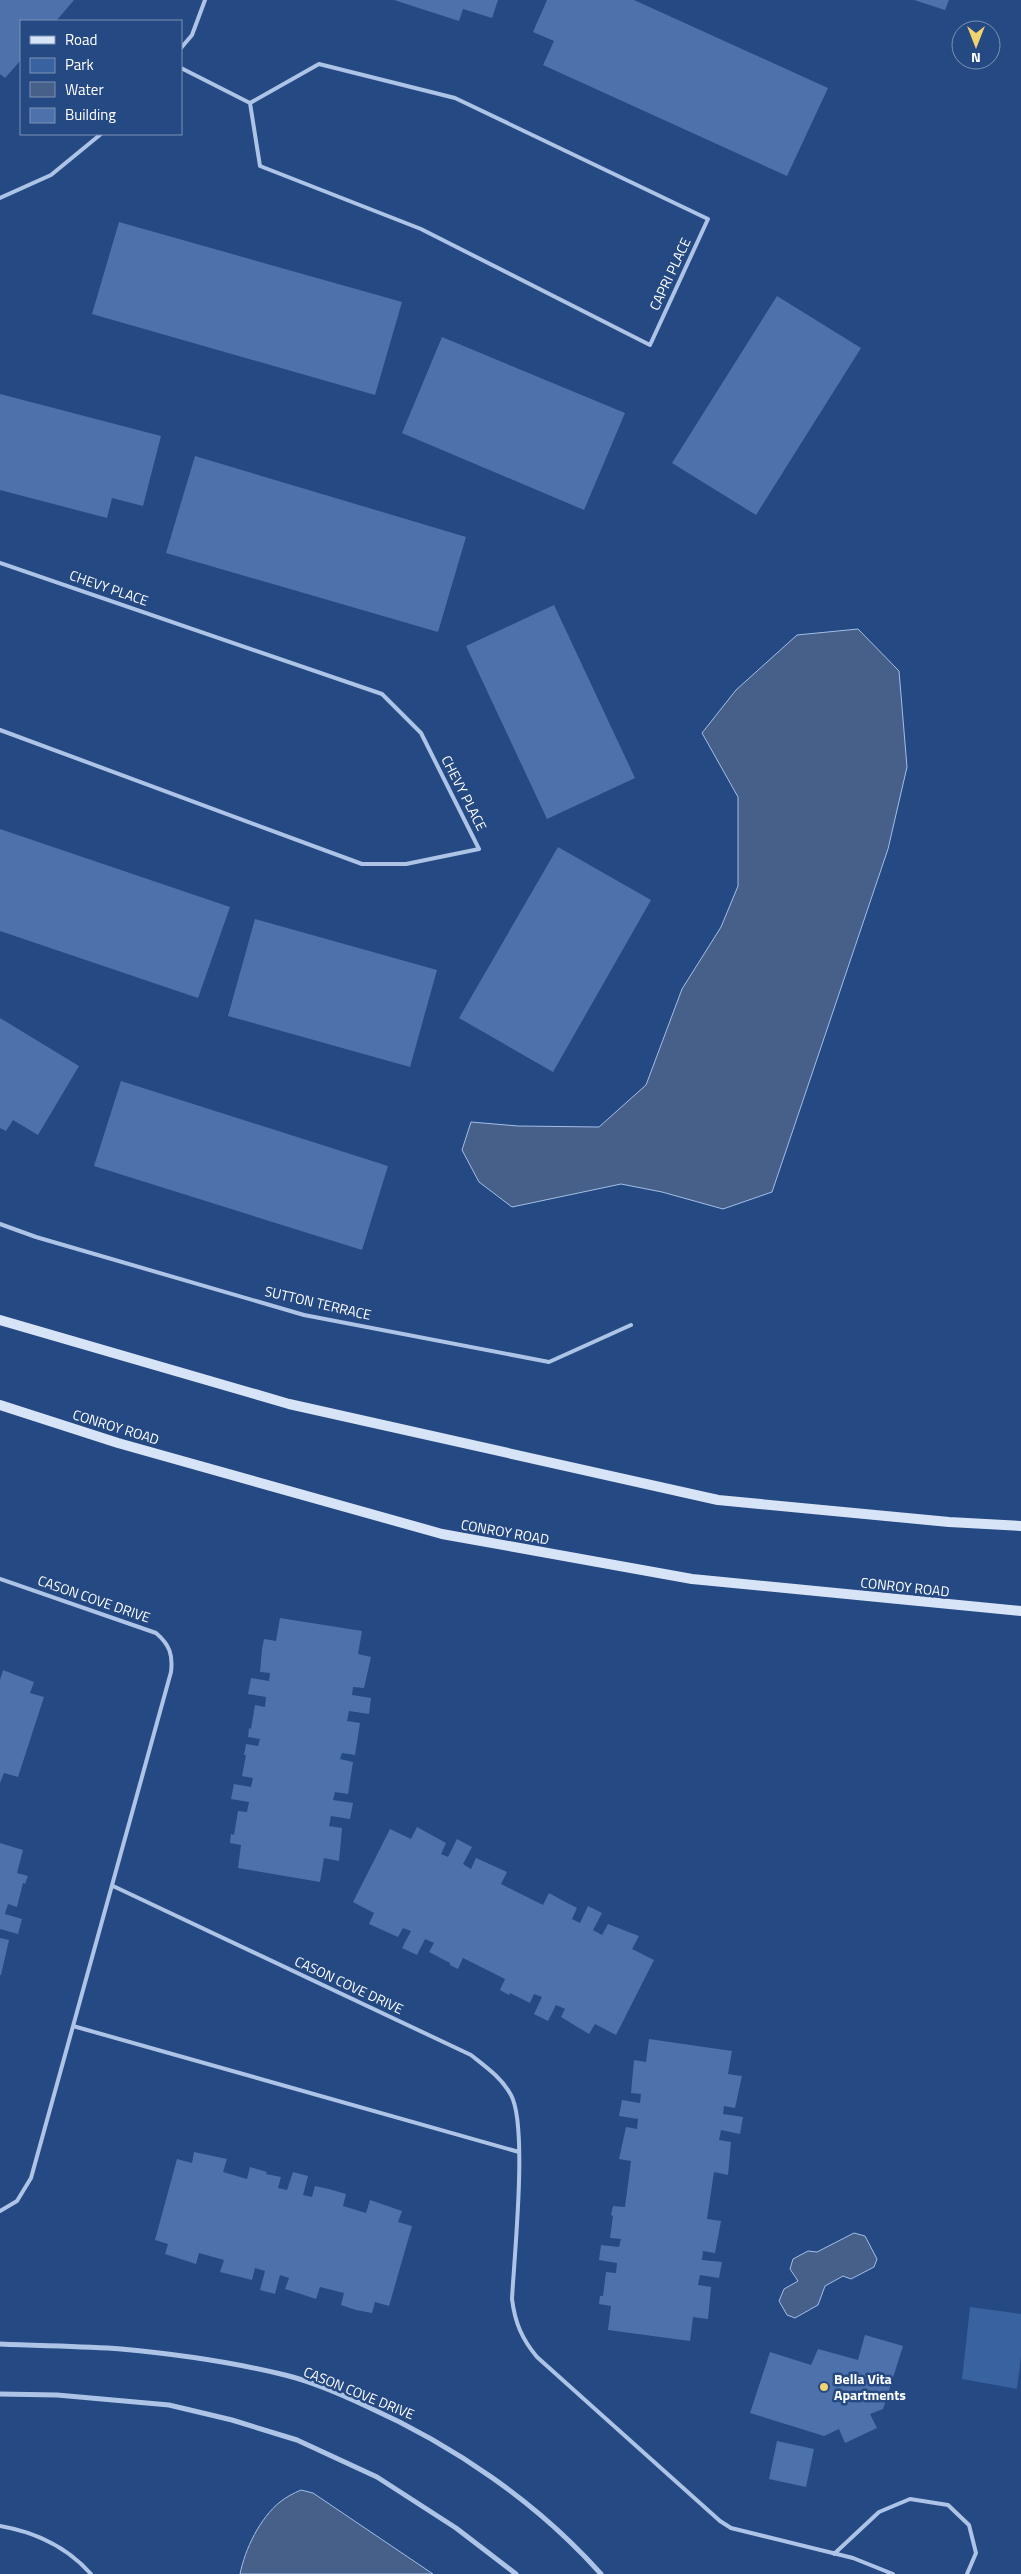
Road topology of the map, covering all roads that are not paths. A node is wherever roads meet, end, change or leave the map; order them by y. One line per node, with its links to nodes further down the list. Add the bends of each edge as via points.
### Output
1 (205, 0): 2 (lane, via 192,35)
2 (182, 47)
3 (182, 69): 4 (lane)
4 (250, 103): 4 (lane, CAPRI PLACE, via 260,166 421,229 650,345 708,219 455,98 319,64)
5 (100, 135): 6 (lane, via 51,176)
6 (0, 198)
7 (0, 563): 8 (lane, CHEVY PLACE, via 382,694 421,733 479,849 406,864 362,864)
8 (0, 730)
9 (0, 1224): 11 (lane, SUTTON TERRACE, via 304,1314 548,1362)
10 (0, 1320): 13 (main road, via 289,1404 718,1500)
11 (631, 1326)
12 (0, 1405): 15 (main road, CONROY ROAD, via 118,1443 442,1534 692,1579)
13 (1021, 1526)
14 (0, 1578): 16 (lane, CASON COVE DRIVE, via 156,1633 169,1647 171,1672)
15 (1021, 1611)
16 (113, 1886): 17 (lane, CASON COVE DRIVE); 18 (lane, CASON COVE DRIVE, via 471,2055 496,2075 512,2096)
17 (74, 2026): 18 (lane); 19 (lane, CASON COVE DRIVE, via 32,2178 17,2200)
18 (519, 2152): 23 (lane, CASON COVE DRIVE, via 512,2300 514,2321 524,2342 720,2521 743,2532)
19 (0, 2211)
20 (0, 2344): 26 (street, CASON COVE DRIVE, via 120,2349 185,2356 286,2375 342,2394 415,2428 487,2473 579,2549)
21 (0, 2394): 25 (street, via 57,2394 169,2405 296,2440 377,2477 456,2528)
22 (0, 2526): 24 (lane, via 51,2542 79,2560)
23 (834, 2554): 27 (lane, CASON COVE DRIVE); 28 (lane, via 879,2512 910,2499 948,2505 969,2525 976,2553)
24 (91, 2574)
25 (516, 2574)
26 (601, 2574)
27 (893, 2574)
28 (967, 2574)

